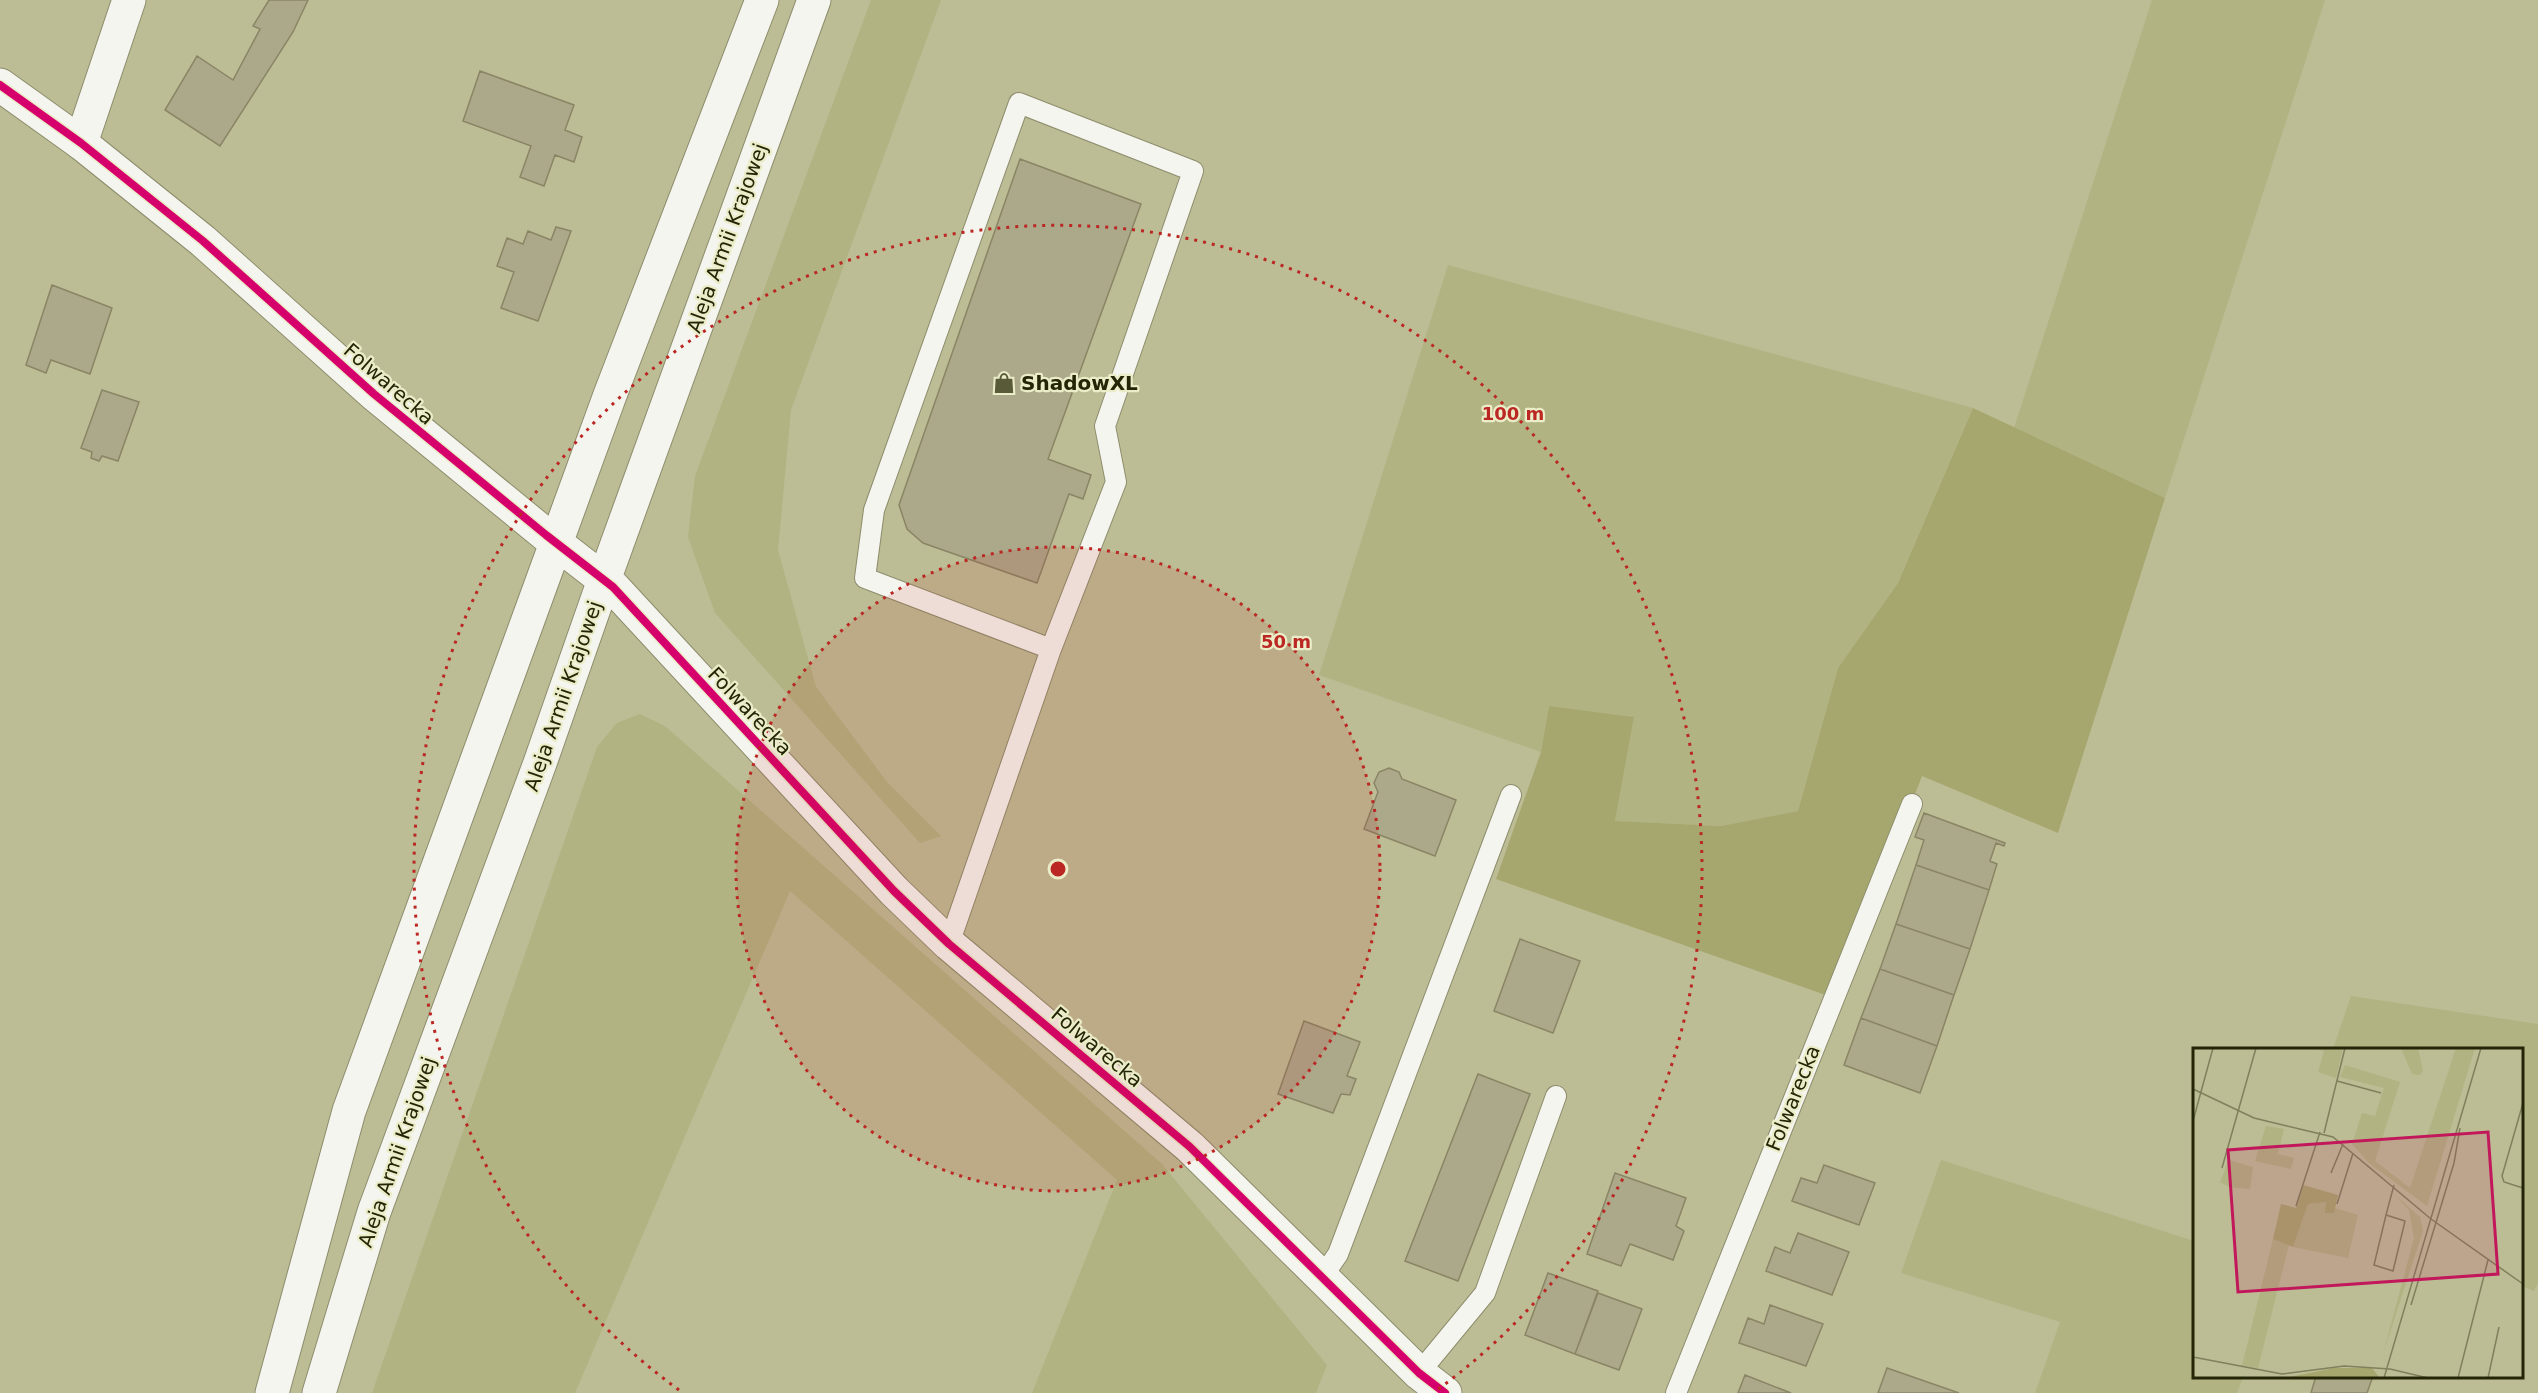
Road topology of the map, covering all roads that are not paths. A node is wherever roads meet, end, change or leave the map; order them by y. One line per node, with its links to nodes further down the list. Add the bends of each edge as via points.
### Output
1 (129, 0): 5 (main road)
2 (762, 0): 6 (main road)
3 (813, 0): 7 (main road, Aleja Armii Krajowej)
4 (0, 85): 5 (main road, Folwarecka)
5 (81, 143): 6 (main road, Folwarecka, via 203,241 374,394)
6 (557, 543): 7 (main road, Folwarecka); 15 (main road, via 349,1110)
7 (604, 580): 11 (main road, Folwarecka, via 894,891); 16 (main road, Aleja Armii Krajowej, via 374,1212)
8 (1051, 649): 8 (lane, via 865,578 874,510 1019,103 1193,171 1105,426 1116,482); 11 (lane)
9 (1511, 795): 13 (lane, via 1338,1254)
10 (1912, 804): 18 (lane, Folwarecka)
11 (949, 944): 13 (main road, Folwarecka, via 1190,1147)
12 (1556, 1096): 14 (lane, via 1485,1293)
13 (1323, 1276): 14 (main road, Folwarecka)
14 (1419, 1373): 17 (main road, Folwarecka)
15 (272, 1393)
16 (319, 1393)
17 (1445, 1393)
18 (1676, 1393)

